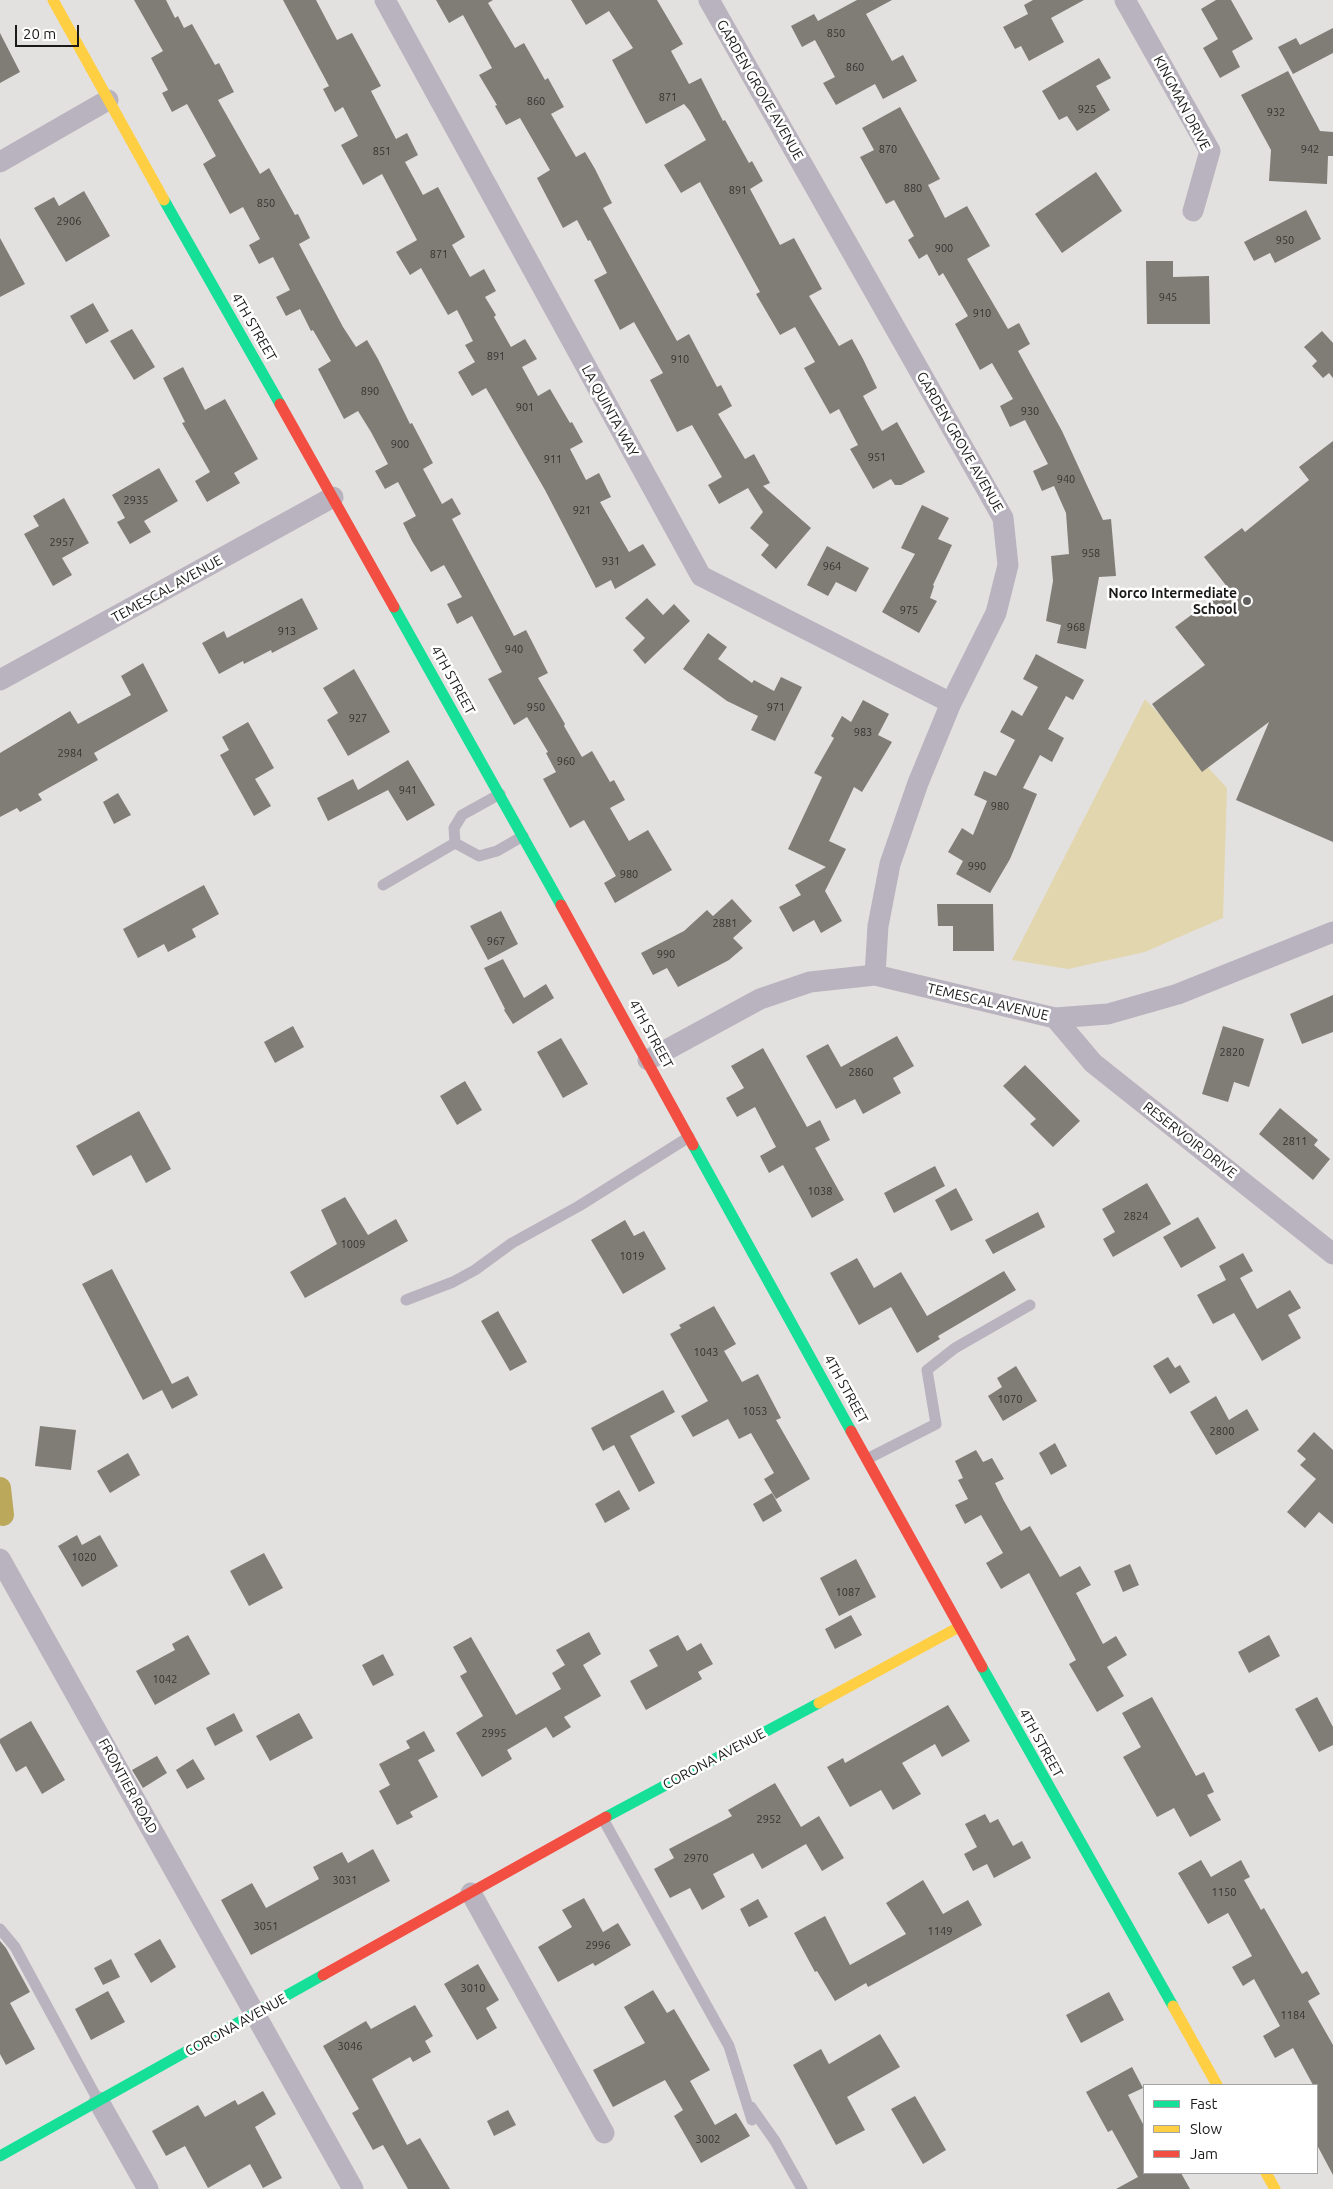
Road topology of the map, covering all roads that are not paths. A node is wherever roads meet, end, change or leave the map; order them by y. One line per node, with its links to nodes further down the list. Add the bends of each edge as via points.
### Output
1 (53, 0): 5 (street, 4TH STREET)
2 (385, 0): 10 (street, LA QUINTA WAY, via 701,576)
3 (708, 0): 10 (street, GARDEN GROVE AVENUE, via 1003,518 1008,565 996,613)
4 (1126, 0): 7 (street, KINGMAN DRIVE, via 1210,151)
5 (108, 100): 6 (street); 8 (street, 4TH STREET)
6 (0, 162)
7 (1193, 211)
8 (334, 497): 9 (street, TEMESCAL AVENUE); 11 (street, 4TH STREET)
9 (0, 680)
10 (951, 703): 16 (street, GARDEN GROVE AVENUE, via 918,783 890,864 878,926)
11 (500, 794): 12 (street, 4TH STREET); 13 (lane, via 462,815 454,828)
12 (523, 836): 13 (lane, via 497,851 479,856); 18 (street, 4TH STREET)
13 (455, 843): 14 (lane)
14 (383, 885)
15 (1333, 932): 17 (street, TEMESCAL AVENUE, via 1178,994 1108,1014)
16 (875, 975): 17 (street, TEMESCAL AVENUE); 18 (street, TEMESCAL AVENUE, via 810,982 760,998)
17 (1055, 1018): 20 (street, RESERVOIR DRIVE, via 1093,1063)
18 (648, 1060): 19 (street, 4TH STREET)
19 (690, 1136): 21 (lane, via 579,1206 512,1243 474,1270 453,1282); 23 (street, 4TH STREET)
20 (1333, 1254)
21 (406, 1300)
22 (1030, 1305): 23 (lane, via 955,1348 927,1370 936,1424)
23 (867, 1459): 25 (street, 4TH STREET)
24 (0, 1559): 29 (street, FRONTIER ROAD)
25 (959, 1627): 26 (street, CORONA AVENUE); 30 (street, 4TH STREET)
26 (603, 1819): 27 (street, CORONA AVENUE); 31 (lane, via 729,2046)
27 (471, 1893): 29 (street, CORONA AVENUE); 34 (street)
28 (0, 1929): 32 (lane, via 15,1947)
29 (256, 2014): 32 (street, CORONA AVENUE); 38 (street, FRONTIER ROAD)
30 (1215, 2084)
31 (746, 2100): 33 (lane); 39 (lane, via 775,2141)
32 (99, 2102): 35 (street, CORONA AVENUE); 37 (street)
33 (752, 2120)
34 (604, 2133)
35 (0, 2156)
36 (1267, 2174): 40 (street)
37 (148, 2189)
38 (353, 2189)
39 (802, 2189)
40 (1275, 2189)

